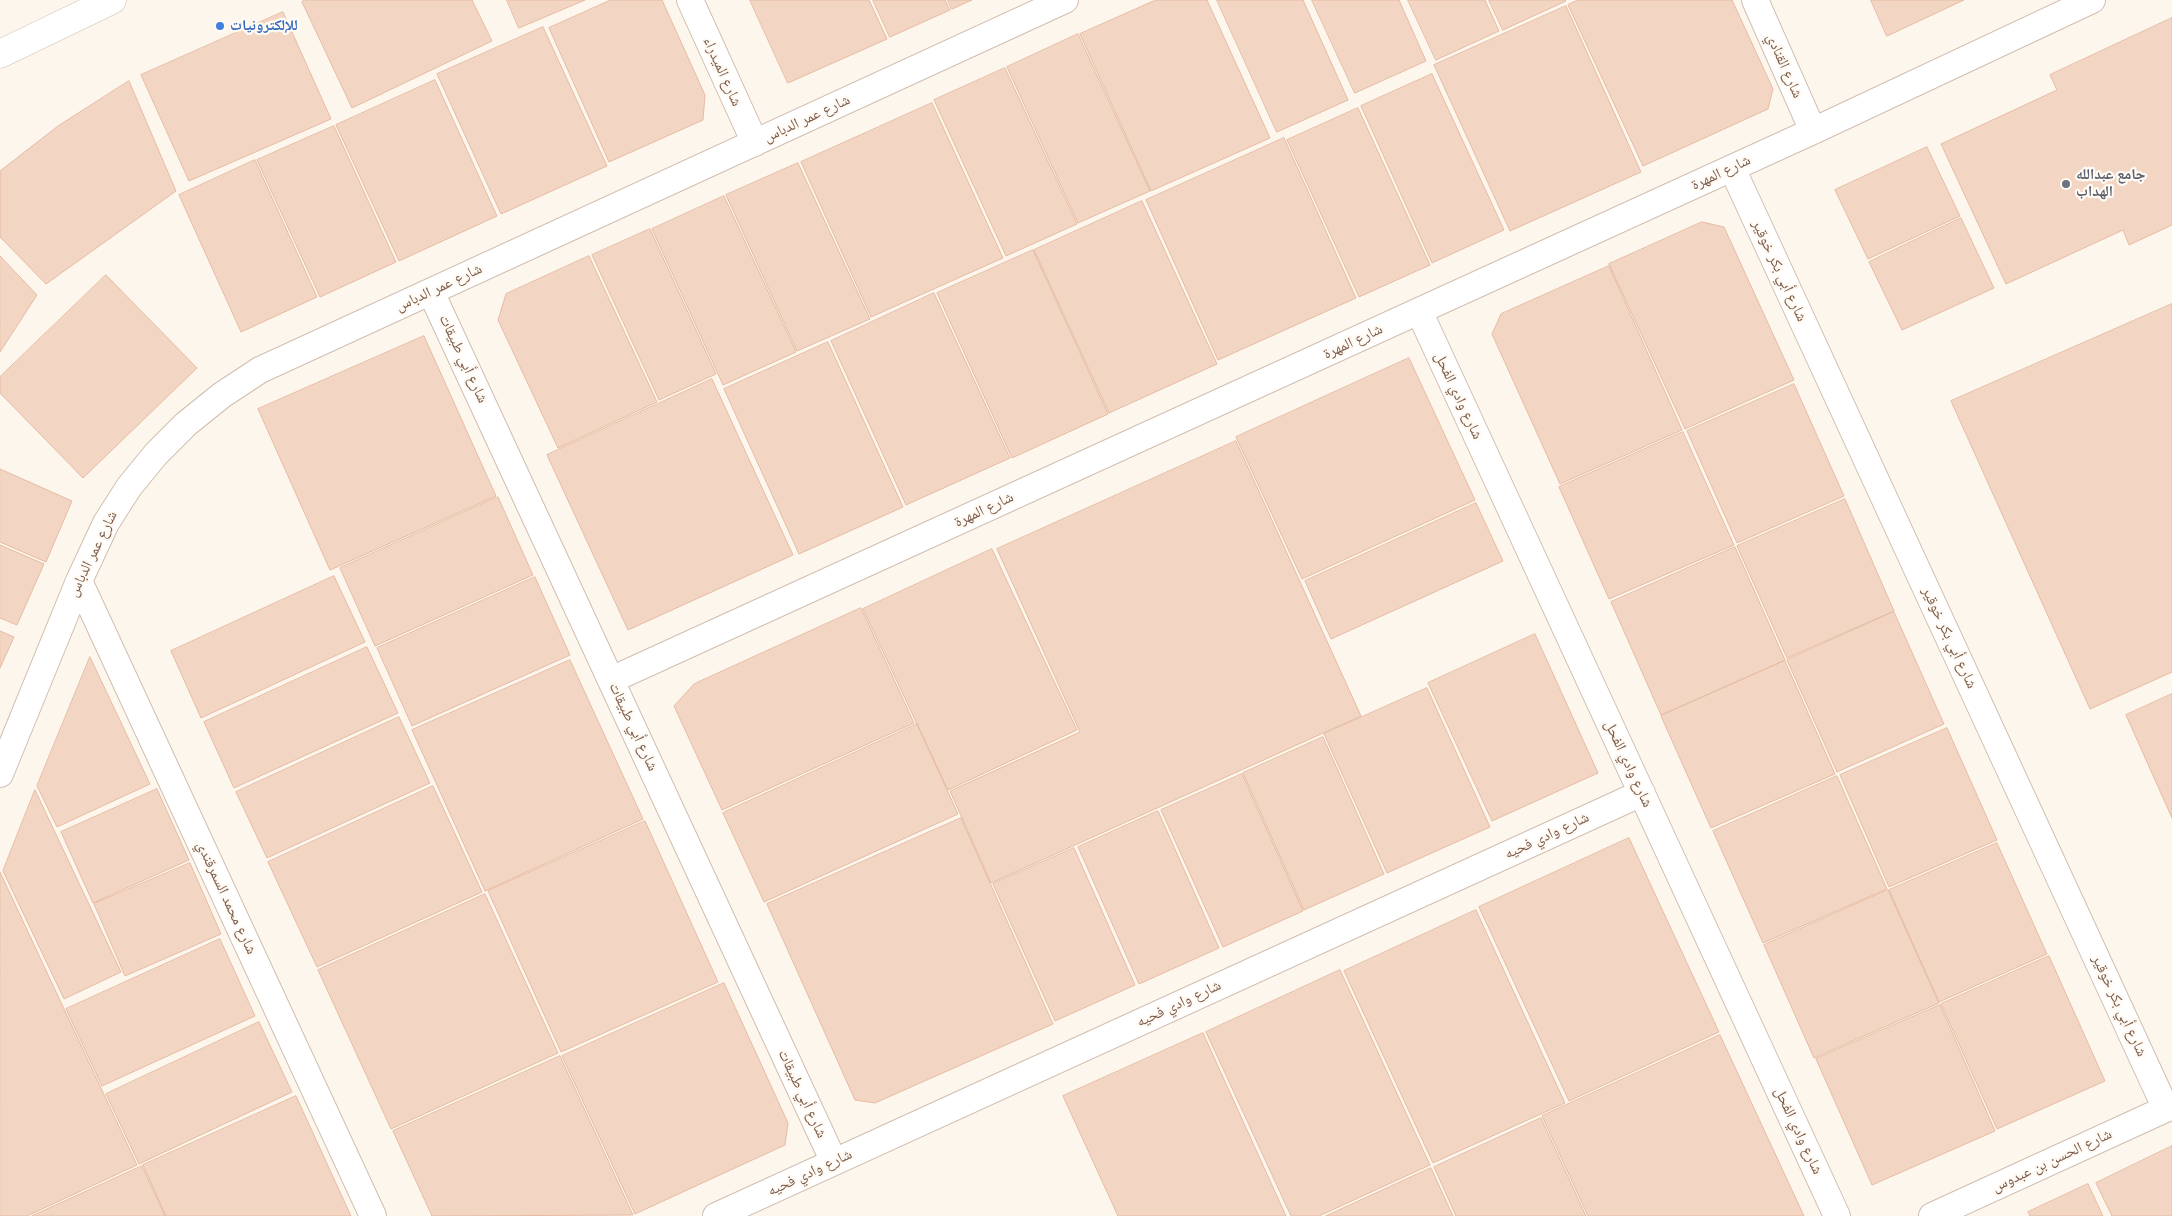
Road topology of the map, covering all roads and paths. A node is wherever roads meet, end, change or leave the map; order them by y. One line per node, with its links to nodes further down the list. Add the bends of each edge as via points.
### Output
1 (112, 0): 6 (street)
2 (690, 0): 8 (street, شارع الميدراء)
3 (1065, 0): 8 (street, شارع عمر الدباس)
4 (1754, 0): 7 (street, شارع القنادي)
5 (2092, 0): 7 (street, شارع المهرة)
6 (0, 54)
7 (1813, 131): 9 (street, شارع المهرة)
8 (755, 143): 10 (street, شارع عمر الدباس)
9 (1732, 168): 11 (street, شارع المهرة); 16 (street, شارع أبي بكر خوقير)
10 (432, 292): 12 (street, شارع عمر الدباس, via 260,370 186,424 129,487 106,523); 13 (street, شارع أبي طبيقات)
11 (1419, 311): 13 (street, شارع المهرة); 15 (street, شارع وادي الفحل)
12 (79, 581): 14 (street, شارع عمر الدباس); 18 (street, شارع محمد السمرقندي)
13 (611, 680): 17 (street, شارع أبي طبيقات)
14 (0, 774)
15 (1642, 793): 17 (street, شارع وادي فحيه); 20 (street, شارع وادي الفحل)
16 (2169, 1107): 21 (street, شارع الحسن بن عبدوس)
17 (834, 1162): 19 (street, شارع وادي فحيه)
18 (373, 1216)
19 (716, 1216)
20 (1838, 1216)
21 (1932, 1216)

